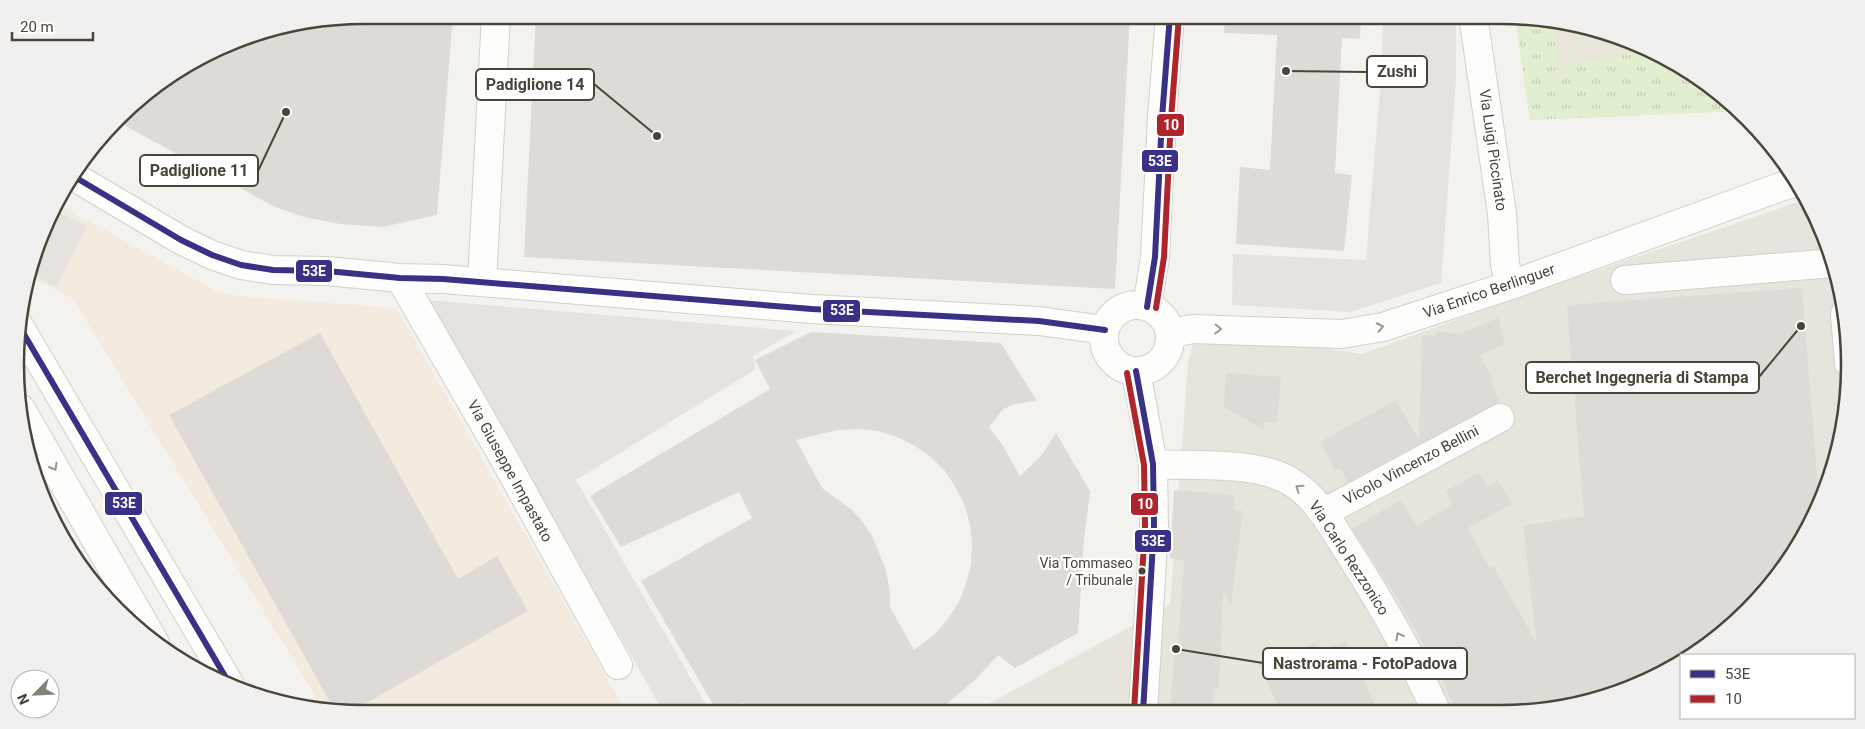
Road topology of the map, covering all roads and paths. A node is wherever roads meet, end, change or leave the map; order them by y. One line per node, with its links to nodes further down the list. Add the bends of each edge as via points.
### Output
1 (496, 24): 9 (street)
2 (1169, 24): 11 (street, via 1155,257)
3 (1475, 24): 10 (street, Via Luigi Piccinato, via 1502,214 1505,265)
4 (78, 179): 7 (street, via 181,240 241,265)
5 (1790, 184): 10 (street, Via Enrico Berlinguer)
6 (1826, 264): 8 (street)
7 (400, 278): 9 (street); 21 (street, Via Giuseppe Impastato, via 520,472)
8 (1625, 280)
9 (482, 282): 12 (street, via 812,309 1039,321)
10 (1511, 285): 13 (street, Via Enrico Berlinguer, one-way to 10, via 1192,329 1342,334 1383,327)
11 (1148, 306): 12 (street, via 1126,307 1116,312); 13 (street, via 1163,317)
12 (1105, 330): 15 (street, via 1104,342 1110,358 1119,366)
13 (1170, 334): 15 (street, via 1165,356 1152,367)
14 (25, 336): 22 (street)
15 (1136, 371): 18 (street)
16 (1500, 418): 19 (street, Vicolo Vincenzo Bellini)
17 (29, 423): 20 (street, one-way to 20)
18 (1153, 464): 19 (street, Via Carlo Rezzonico, one-way to 18, via 1305,491 1286,479 1264,472 1224,466); 23 (street, via 1154,526)
19 (1323, 513): 24 (street, Via Carlo Rezzonico, one-way to 19, via 1418,670 1374,591)
20 (145, 625)
21 (618, 665)
22 (224, 675)
23 (1143, 705)
24 (1433, 705)

